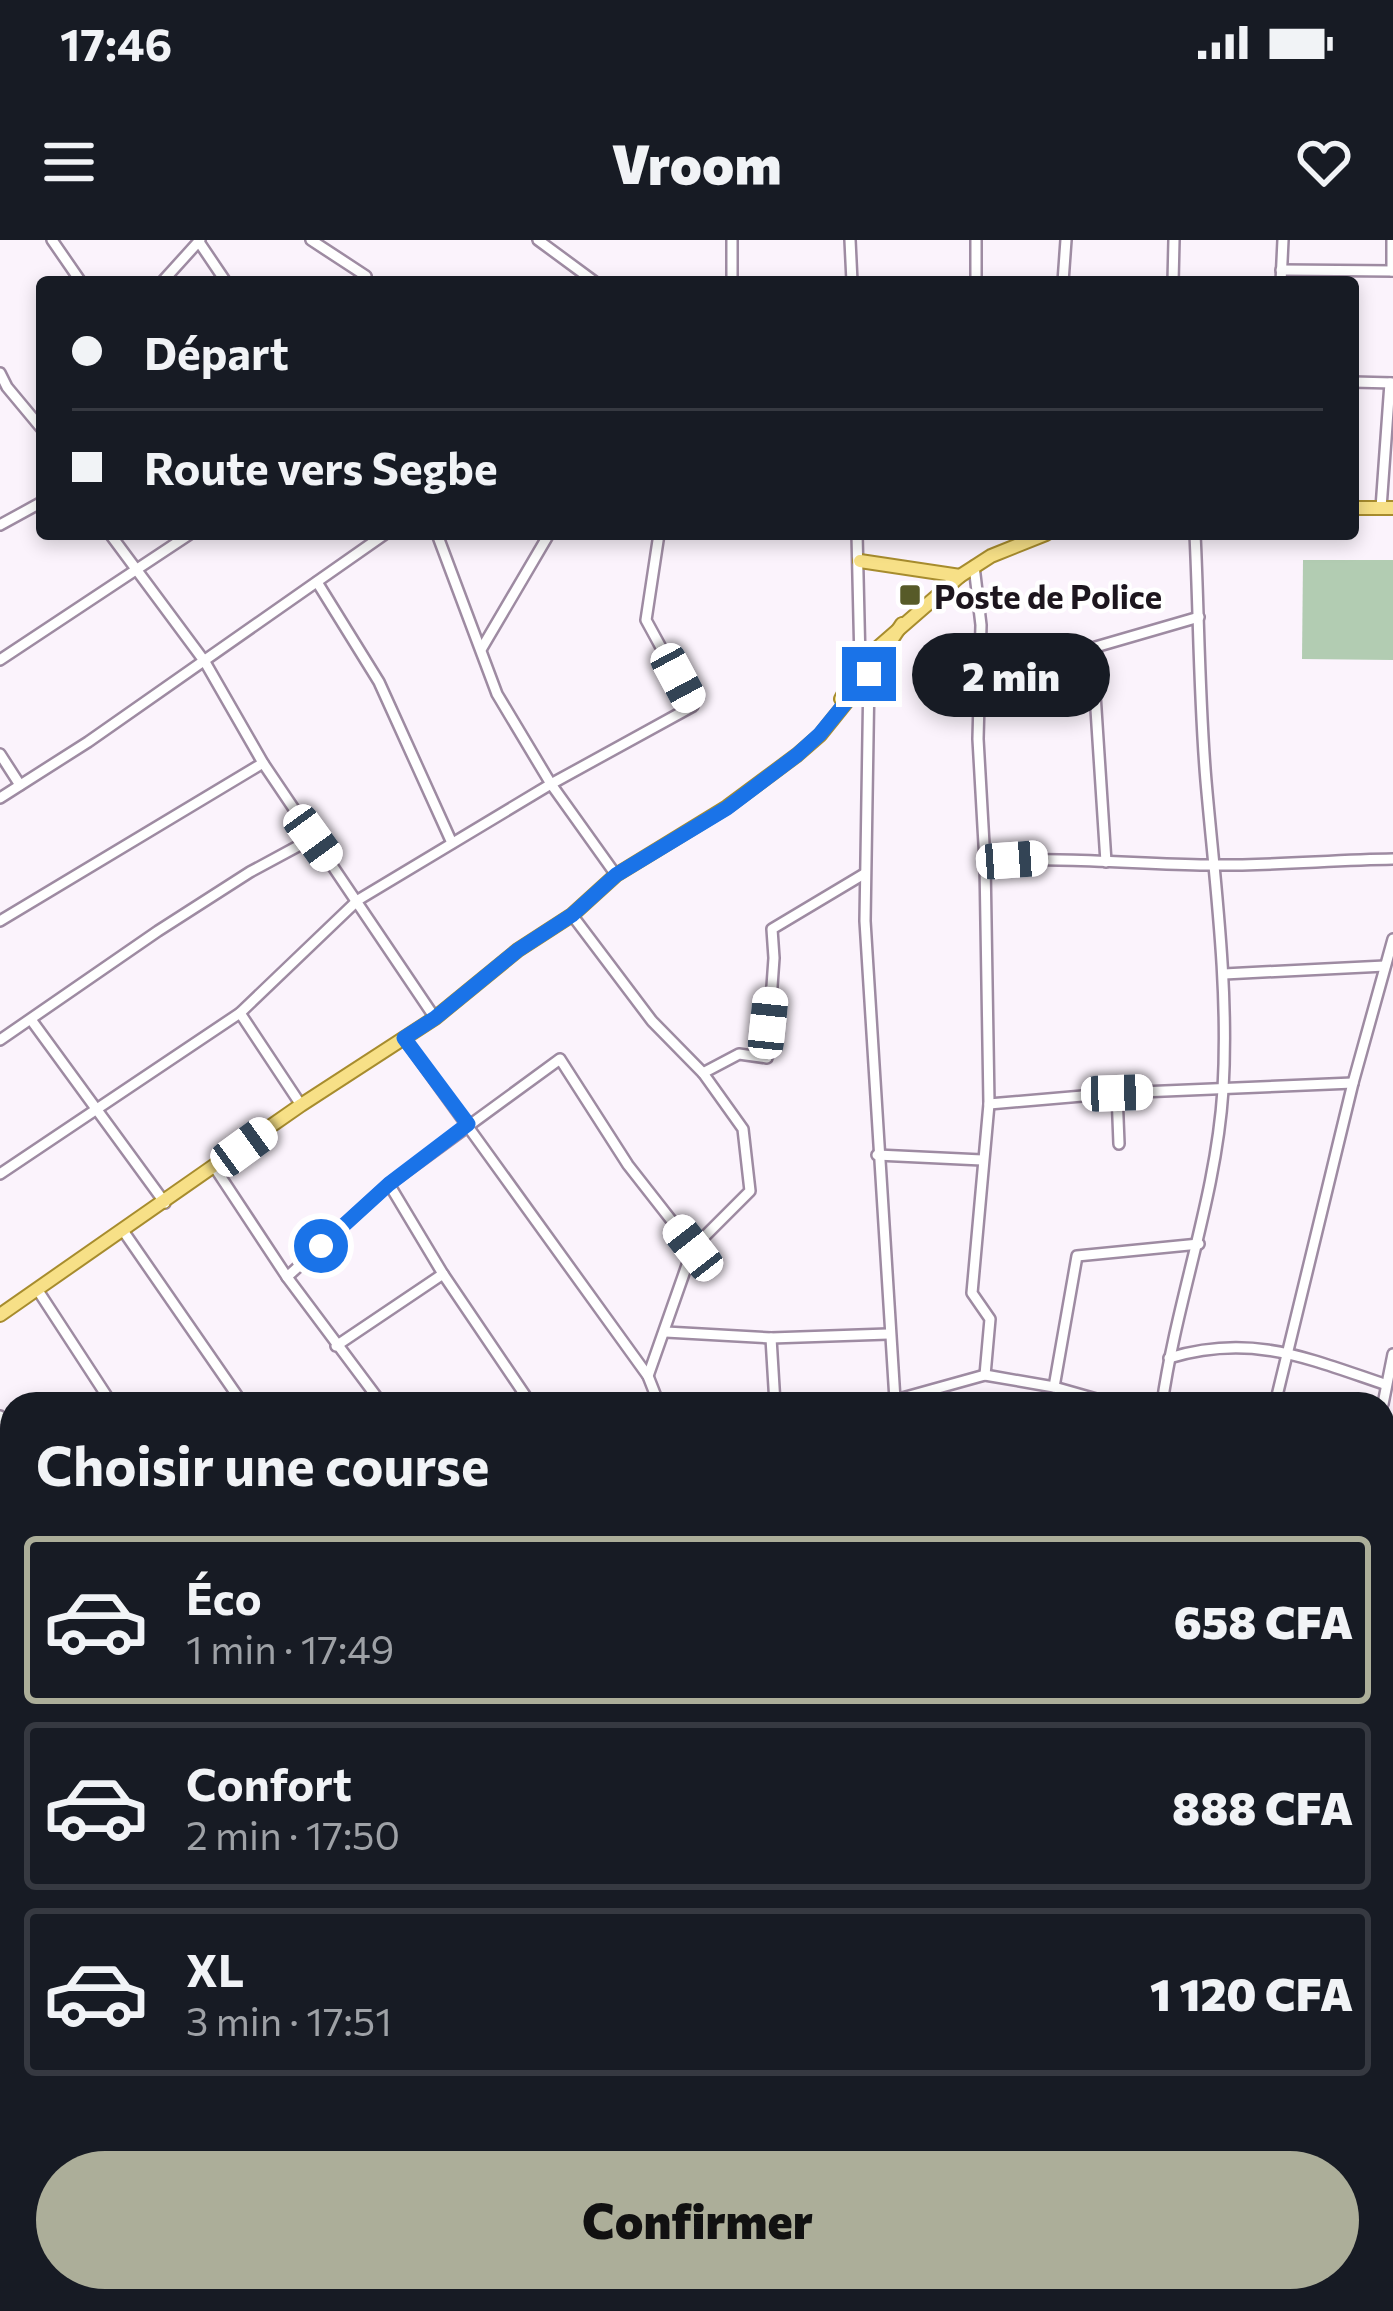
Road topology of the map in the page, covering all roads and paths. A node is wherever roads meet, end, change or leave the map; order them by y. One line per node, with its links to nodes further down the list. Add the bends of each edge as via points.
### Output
1 (52, 240): 13 (street)
2 (311, 240): 16 (street)
3 (538, 240): 17 (street)
4 (732, 240): 18 (street)
5 (850, 240): 19 (street)
6 (976, 240): 20 (street)
7 (1066, 240): 21 (street)
8 (1174, 240): 22 (street)
9 (1283, 240): 23 (street)
10 (1392, 240): 12 (street)
11 (200, 241): 14 (street); 15 (street)
12 (1392, 271): 23 (street)
13 (76, 276)
14 (168, 276)
15 (222, 276)
16 (366, 276)
17 (587, 276)
18 (732, 276)
19 (852, 276)
20 (976, 276)
21 (1064, 276)
22 (1173, 276)
23 (1281, 276)
24 (0, 373): 27 (street)
25 (1359, 382): 26 (street)
26 (1392, 383): 30 (street)
27 (3, 390): 28 (street)
28 (36, 423)
29 (36, 505): 31 (street)
30 (1387, 508)
31 (0, 525)
32 (114, 540): 43 (street)
33 (182, 540): 43 (street)
34 (376, 540): 45 (street)
35 (439, 540): 47 (street)
36 (545, 540): 47 (street)
37 (658, 540): 55 (street, via 646,620 693,706)
38 (858, 540): 41 (street)
39 (1032, 540): 42 (main road)
40 (1196, 540): 46 (street)
41 (860, 561): 44 (main road); 51 (street)
42 (974, 566): 44 (main road); 52 (street)
43 (136, 573): 49 (street); 50 (street)
44 (960, 576): 51 (main road, via 902,624)
45 (317, 582): 50 (street); 59 (street, via 379,682)
46 (1199, 617): 48 (street); 63 (street)
47 (482, 648): 55 (street, via 497,694)
48 (1092, 648): 52 (street); 62 (street)
49 (0, 660)
50 (205, 662): 54 (street); 56 (street)
51 (865, 669): 64 (street); 65 (main road, via 797,755)
52 (982, 672): 61 (street)
53 (0, 754): 56 (street)
54 (263, 763): 58 (street); 68 (street)
55 (551, 784): 59 (street); 65 (street)
56 (20, 785): 57 (street)
57 (0, 797)
58 (313, 838): 66 (street); 74 (street, via 158,931)
59 (452, 843): 66 (street)
60 (1393, 859): 63 (street)
61 (985, 862): 62 (street); 81 (street)
62 (1106, 862): 63 (street)
63 (1214, 865): 71 (street)
64 (864, 874): 77 (street, via 772,929 767,1058 740,1054); 86 (street)
65 (616, 875): 67 (main road)
66 (358, 900): 72 (street); 73 (street)
67 (572, 915): 73 (main road); 77 (street, via 652,1021)
68 (0, 922)
69 (1393, 939): 70 (street)
70 (1385, 966): 71 (street); 78 (street)
71 (1224, 974): 79 (street)
72 (240, 1012): 82 (street); 83 (street)
73 (435, 1018): 75 (main road)
74 (32, 1021): 76 (street); 83 (street)
75 (404, 1038): 82 (main road); 84 (street)
76 (0, 1040)
77 (703, 1072): 94 (street, via 743,1129 750,1191)
78 (1353, 1083): 79 (street); 103 (street)
79 (1223, 1089): 80 (street); 93 (street)
80 (1117, 1093): 81 (street); 85 (street)
81 (988, 1104): 87 (street)
82 (301, 1105): 88 (main road)
83 (96, 1109): 89 (street); 91 (street)
84 (468, 1124): 90 (street); 94 (street, via 560,1059); 106 (street)
85 (1118, 1144)
86 (878, 1156): 87 (street); 100 (street)
87 (982, 1160): 107 (street, via 972,1293 990,1319)
88 (215, 1168): 91 (main road); 96 (street)
89 (0, 1174)
90 (389, 1184): 95 (street); 96 (street)
91 (165, 1203): 92 (main road)
92 (124, 1232): 97 (main road); 111 (street)
93 (1198, 1244): 105 (street); 109 (street, via 1077,1256)
94 (693, 1248): 99 (street)
95 (443, 1274): 102 (street); 113 (street)
96 (287, 1277): 102 (street)
97 (37, 1289): 98 (main road); 110 (street)
98 (0, 1315)
99 (666, 1332): 101 (street); 106 (street)
100 (888, 1334): 101 (street); 116 (street)
101 (771, 1338): 115 (street)
102 (336, 1346): 112 (street)
103 (1286, 1351): 105 (street, via 1225,1346); 108 (street); 120 (street)
104 (1393, 1354): 108 (street)
105 (1169, 1358): 119 (street)
106 (648, 1376): 114 (street)
107 (986, 1376): 109 (street); 117 (street)
108 (1384, 1384): 121 (street)
109 (1054, 1387): 118 (street)
110 (104, 1392)
111 (234, 1392)
112 (372, 1392)
113 (523, 1392)
114 (654, 1392)
115 (774, 1392)
116 (894, 1392)
117 (925, 1392)
118 (1072, 1392)
119 (1164, 1392)
120 (1277, 1392)
121 (1383, 1392)

